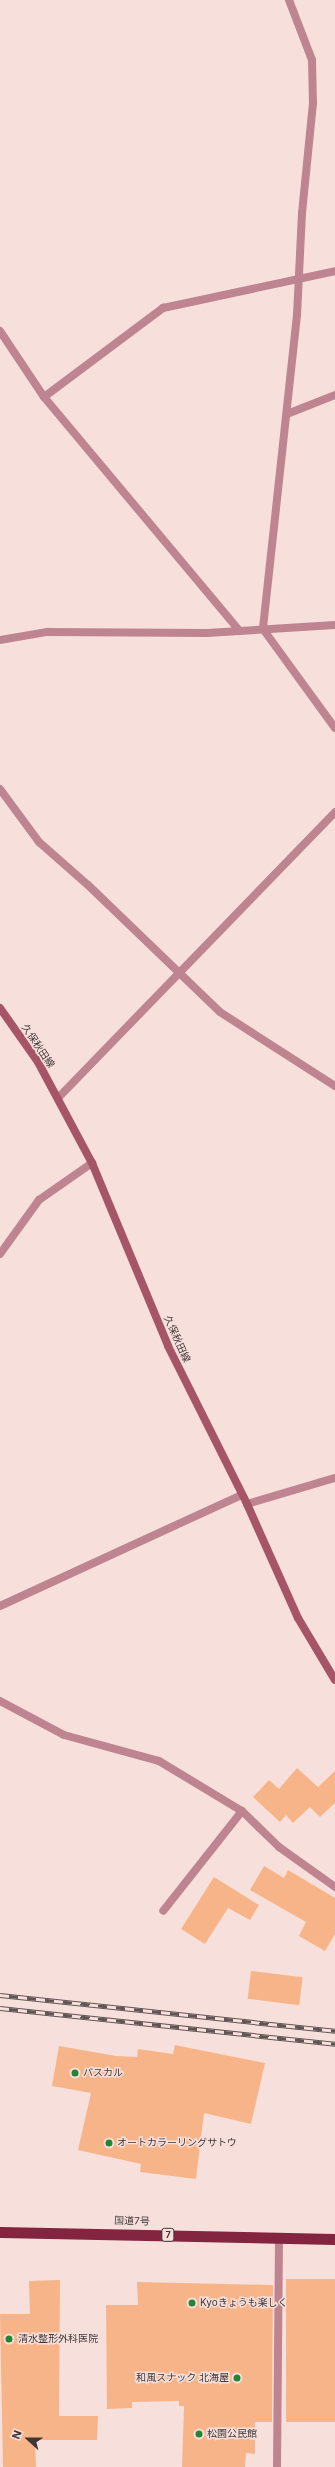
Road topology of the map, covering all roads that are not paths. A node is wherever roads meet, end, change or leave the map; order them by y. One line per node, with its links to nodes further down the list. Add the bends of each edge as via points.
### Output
1 (289, 0): 3 (street, via 312,60 313,103 302,213)
2 (335, 271): 3 (street)
3 (299, 277): 6 (street, via 163,308); 7 (street)
4 (0, 330): 6 (street)
5 (335, 395): 7 (street)
6 (44, 397): 10 (street)
7 (287, 414): 9 (street)
8 (335, 625): 9 (street)
9 (263, 629): 10 (street); 12 (street)
10 (240, 631): 11 (street, via 47,632)
11 (0, 640)
12 (335, 728)
13 (0, 790): 15 (street, via 39,842 88,885)
14 (335, 812): 15 (street)
15 (180, 974): 17 (street, via 220,1012); 18 (street)
16 (0, 1008): 18 (main road, 久保秋田線, via 38,1062)
17 (335, 1086)
18 (58, 1098): 19 (main road, 久保秋田線)
19 (92, 1163): 20 (street, via 39,1200); 22 (main road, 久保秋田線, via 168,1346)
20 (0, 1254)
21 (335, 1478): 23 (street)
22 (242, 1496): 23 (main road, 久保秋田線); 24 (street)
23 (246, 1504): 25 (main road, 久保秋田線, via 298,1618)
24 (0, 1606)
25 (335, 1680)
26 (0, 1700): 27 (street, via 64,1734 159,1761)
27 (242, 1811): 28 (street, via 279,1847); 29 (street)
28 (335, 1887)
29 (163, 1911)
30 (0, 2232): 31 (highway, 国道7号 / 7)
31 (278, 2238): 32 (highway, 国道7号 / 7); 33 (street)
32 (335, 2239)
33 (277, 2467)

